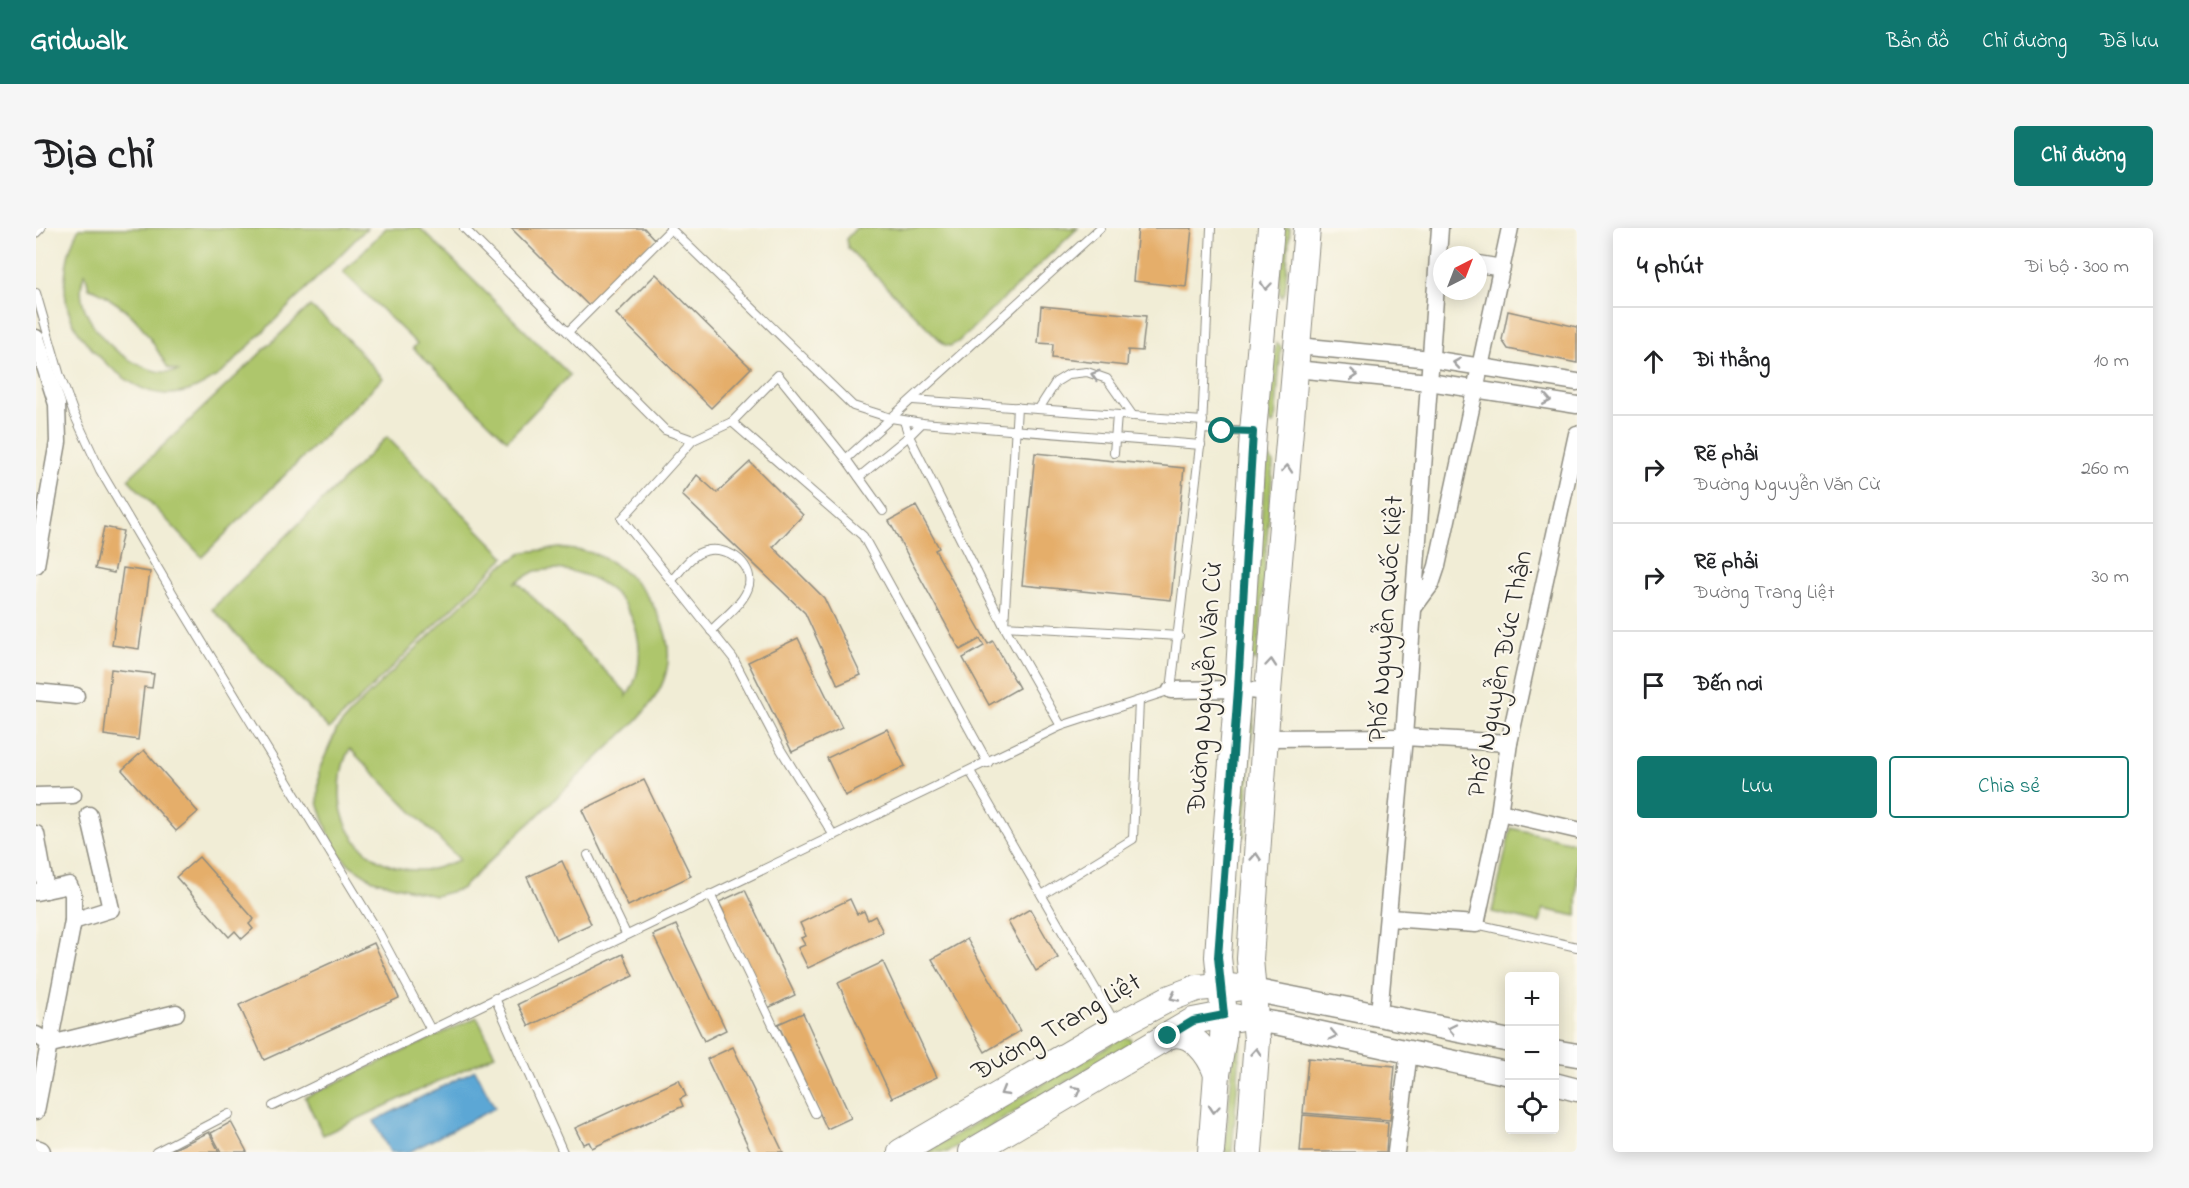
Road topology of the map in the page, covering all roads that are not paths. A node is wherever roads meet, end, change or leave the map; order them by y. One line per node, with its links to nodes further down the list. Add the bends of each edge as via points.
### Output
1 (41, 228): 10 (lane)
2 (465, 228): 17 (lane)
3 (1100, 228): 25 (lane)
4 (1211, 228): 35 (lane)
5 (1271, 228): 16 (main road, Đường Nguyễn Văn Cừ, one-way to 16)
6 (1307, 228): 19 (main road)
7 (1440, 228): 11 (street, Phố Nguyễn Quốc Kiệt)
8 (1510, 228): 13 (street)
9 (670, 229): 17 (lane); 31 (lane, via 853,406)
10 (36, 232)
11 (1440, 246)
12 (1487, 265): 13 (street)
13 (1502, 267): 21 (street)
14 (36, 293): 90 (lane, via 60,376 100,470 379,933)
15 (1436, 300): 20 (street, Phố Nguyễn Quốc Kiệt)
16 (1264, 317): 19 (main road); 37 (main road, Đường Nguyễn Văn Cừ)
17 (568, 332): 42 (lane, via 665,430)
18 (36, 338): 48 (street, via 57,404 58,442)
19 (1298, 346): 20 (street); 22 (street, one-way to 22); 39 (main road)
20 (1431, 359): 21 (street, one-way to 20); 22 (street, Phố Nguyễn Quốc Kiệt)
21 (1480, 367): 23 (street); 24 (street)
22 (1429, 382): 24 (street); 50 (street, Phố Nguyễn Quốc Kiệt)
23 (1577, 382)
24 (1476, 388): 26 (street, one-way to 26); 50 (street, via 1437,567 1431,584)
25 (913, 400): 27 (lane); 31 (lane)
26 (1577, 405)
27 (1017, 407): 28 (lane); 36 (lane)
28 (1040, 407): 29 (lane); 30 (lane, one-way to 28, via 1107,379 1087,372 1069,374 1056,382)
29 (1117, 415): 30 (lane); 41 (lane)
30 (1133, 416): 35 (lane)
31 (891, 418): 32 (lane); 45 (lane)
32 (904, 421): 34 (lane); 40 (lane)
33 (732, 422): 42 (lane); 45 (lane, via 778,375); 64 (lane, via 863,536)
34 (922, 423): 36 (lane); 40 (lane)
35 (1203, 425): 37 (lane); 43 (lane)
36 (1016, 430): 41 (lane); 51 (lane)
37 (1253, 432): 39 (main road); 54 (main road, Đường Nguyễn Văn Cừ)
38 (1577, 434): 63 (street, Phố Nguyễn Đức Thận)
39 (1290, 435): 57 (main road, one-way to 39)
40 (909, 436): 46 (lane); 51 (lane)
41 (1115, 438): 43 (lane); 44 (lane)
42 (693, 440): 49 (lane, via 622,519)
43 (1201, 445): 53 (lane)
44 (1114, 453)
45 (846, 459): 46 (lane)
46 (858, 477): 47 (lane)
47 (884, 511)
48 (37, 560)
49 (671, 581): 52 (lane); 52 (lane, via 695,555 707,550 739,557 749,583 744,596)
50 (1413, 608): 61 (street, Phố Nguyễn Quốc Kiệt)
51 (1004, 626): 53 (lane); 60 (lane)
52 (711, 631): 72 (lane, via 733,658 781,750)
53 (1179, 636): 55 (lane)
54 (1238, 689): 55 (street); 57 (street); 82 (main road, Đường Nguyễn Văn Cừ, via 1218,957)
55 (1171, 690): 59 (lane)
56 (36, 692): 58 (street)
57 (1268, 692): 62 (main road)
58 (76, 696)
59 (1139, 700): 60 (lane); 76 (lane, via 1132,839)
60 (1061, 726): 64 (lane)
61 (1404, 737): 62 (street); 63 (street); 77 (street, Phố Nguyễn Quốc Kiệt)
62 (1266, 738): 83 (main road, one-way to 62, via 1250,959)
63 (1509, 743): 68 (street, Phố Nguyễn Đức Thận)
64 (988, 763): 65 (lane)
65 (970, 771): 72 (lane); 76 (lane)
66 (74, 795): 67 (street)
67 (36, 796)
68 (1500, 812): 70 (street); 79 (street, Phố Nguyễn Đức Thận)
69 (89, 815): 78 (street, via 111,909)
70 (1577, 830)
71 (36, 834): 74 (street)
72 (834, 836): 75 (lane)
73 (588, 855): 80 (lane)
74 (41, 891): 78 (street, via 69,885)
75 (710, 894): 80 (lane); 103 (lane)
76 (1042, 895): 89 (lane)
77 (1389, 918): 79 (street); 86 (street, Phố Nguyễn Quốc Kiệt)
78 (73, 921): 92 (street, via 55,1008)
79 (1476, 924): 81 (lane)
80 (626, 934): 84 (lane)
81 (1577, 947)
82 (1221, 986): 83 (main road, Đường Trang Liệt); 87 (main road, Đường Nguyễn Văn Cừ); 89 (main road, Đường Trang Liệt, one-way to 89, via 1185,992)
83 (1252, 990): 86 (street); 88 (main road)
84 (495, 998): 90 (lane); 106 (lane)
85 (176, 1013): 92 (street)
86 (1379, 1014): 93 (street, one-way to 86)
87 (1224, 1015): 88 (main road); 91 (main road, via 1193,1021); 98 (main road, Đường Nguyễn Văn Cừ)
88 (1255, 1020): 94 (street, one-way to 94); 110 (main road, one-way to 88)
89 (1117, 1026): 107 (main road, Đường Trang Liệt, one-way to 107)
90 (431, 1030): 101 (lane)
91 (1168, 1036): 98 (main road, via 1181,1034 1191,1038 1208,1054); 108 (main road, one-way to 91)
92 (43, 1039): 102 (street)
93 (1505, 1040)
94 (1409, 1052): 97 (street); 111 (street)
95 (1559, 1052): 96 (street)
96 (1577, 1056)
97 (1505, 1073)
98 (1217, 1074): 109 (main road, Đường Nguyễn Văn Cừ, one-way to 109)
99 (1559, 1085): 100 (street)
100 (1577, 1090)
101 (273, 1106)
102 (36, 1111)
103 (815, 1113)
104 (229, 1114): 105 (lane)
105 (156, 1152)
106 (563, 1152)
107 (901, 1152)
108 (972, 1152)
109 (1211, 1152)
110 (1249, 1152)
111 (1396, 1152)

